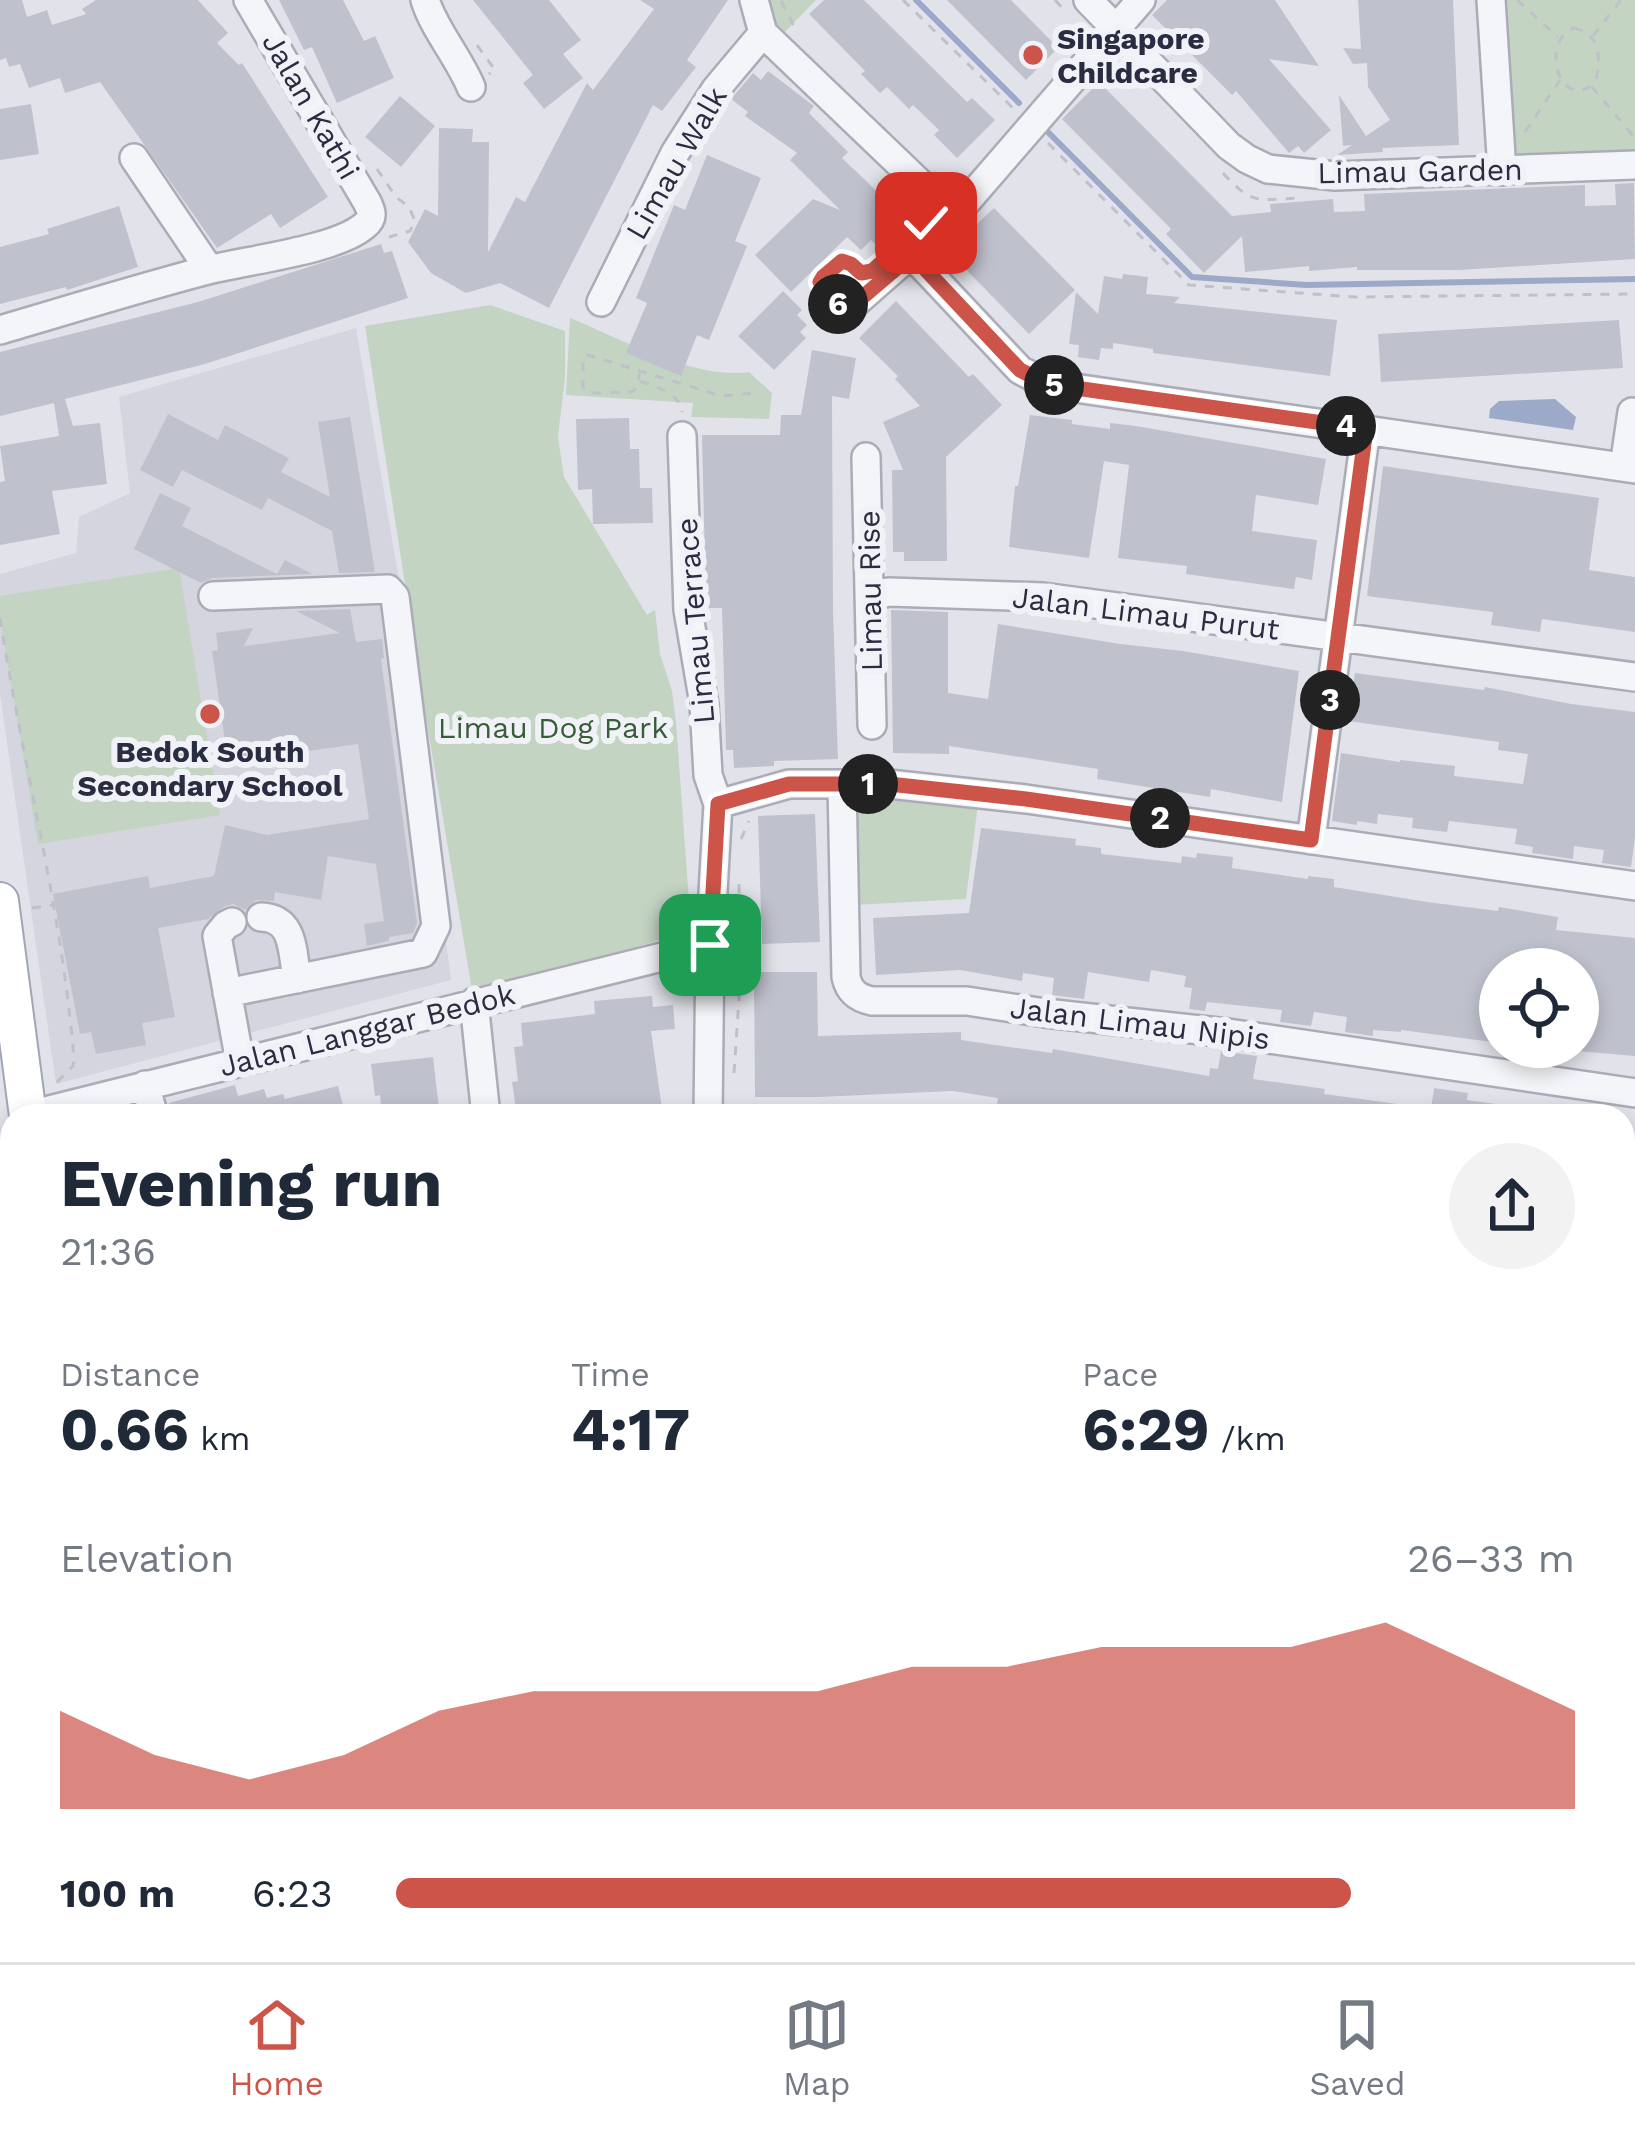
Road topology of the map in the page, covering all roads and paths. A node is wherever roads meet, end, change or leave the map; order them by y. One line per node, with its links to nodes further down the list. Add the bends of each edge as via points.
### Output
1 (248, 0): 27 (street, Jalan Kathi, via 372,214 340,238)
2 (425, 0): 19 (street)
3 (754, 0): 13 (street)
4 (780, 0): 16 (path)
5 (903, 0): 20 (path)
6 (1055, 0): 11 (path)
7 (1141, 0): 12 (street)
8 (1491, 0): 24 (street)
9 (1516, 0): 15 (path)
10 (1621, 0): 14 (path)
11 (1081, 10): 12 (street, Limau Garden)
12 (1116, 30): 20 (street); 24 (street, Limau Garden, via 1229,146 1268,169 1335,176)
13 (763, 33): 25 (street); 30 (street, Limau Walk, via 675,153)
14 (1592, 37): 15 (path, via 1574,28); 18 (path, via 1598,69)
15 (1559, 39): 17 (path)
16 (801, 40)
17 (1561, 78): 18 (path, via 1576,90); 24 (path)
18 (1591, 86): 21 (path)
19 (471, 87)
20 (1031, 126): 25 (street); 29 (path, via 1190,286 1355,297)
21 (1635, 138)
22 (134, 158): 27 (street)
23 (1635, 165): 24 (street, Limau Garden)
24 (1502, 166)
25 (954, 215): 26 (street)
26 (912, 255): 31 (street); 37 (street, via 1020,370 1047,384)
27 (209, 269): 32 (street)
28 (861, 273): 31 (path, via 842,261 820,282)
29 (1635, 294)
30 (602, 302)
31 (845, 312)
32 (0, 330)
33 (640, 371): 34 (path); 34 (path, via 583,357 587,392 632,392); 35 (path, via 721,395)
34 (638, 380): 38 (path, via 679,400)
35 (756, 393)
36 (1632, 412): 40 (street)
37 (1366, 429): 40 (street); 44 (street)
38 (682, 436): 48 (street, Limau Terrace, via 688,610)
39 (866, 457): 42 (street, Limau Rise)
40 (1629, 468)
41 (213, 596): 59 (street, via 388,589 395,597 436,926 423,953)
42 (870, 596): 44 (street, Jalan Limau Purut, via 1043,597); 46 (street, Limau Rise)
43 (0, 618): 54 (path)
44 (1338, 636): 45 (street, Jalan Limau Purut); 50 (street)
45 (1635, 677)
46 (872, 725)
47 (842, 784): 48 (street, via 789,784); 50 (street, via 1026,799); 66 (street, Jalan Limau Nipis, via 846,971 863,999 968,1001)
48 (718, 804): 58 (street)
49 (756, 808): 51 (path)
50 (1311, 840): 53 (street)
51 (739, 853)
52 (739, 877): 64 (path)
53 (1635, 886)
54 (54, 904): 55 (path); 69 (path, via 74,1059)
55 (9, 905): 68 (main road)
56 (261, 917): 59 (street, via 287,929)
57 (232, 922): 60 (street, via 218,936)
58 (710, 945): 61 (street, Jalan Langgar Bedok); 73 (street)
59 (297, 979): 60 (street)
60 (226, 993): 63 (street)
61 (474, 1002): 63 (street, Jalan Langgar Bedok); 72 (street)
62 (0, 1048): 67 (main road)
63 (240, 1062): 65 (street, Jalan Langgar Bedok)
64 (734, 1070)
65 (146, 1085): 70 (street, Jalan Langgar Bedok); 71 (street)
66 (1635, 1093)
67 (17, 1104)
68 (21, 1104)
69 (36, 1104)
70 (77, 1104)
71 (151, 1104)
72 (485, 1104)
73 (708, 1104)

